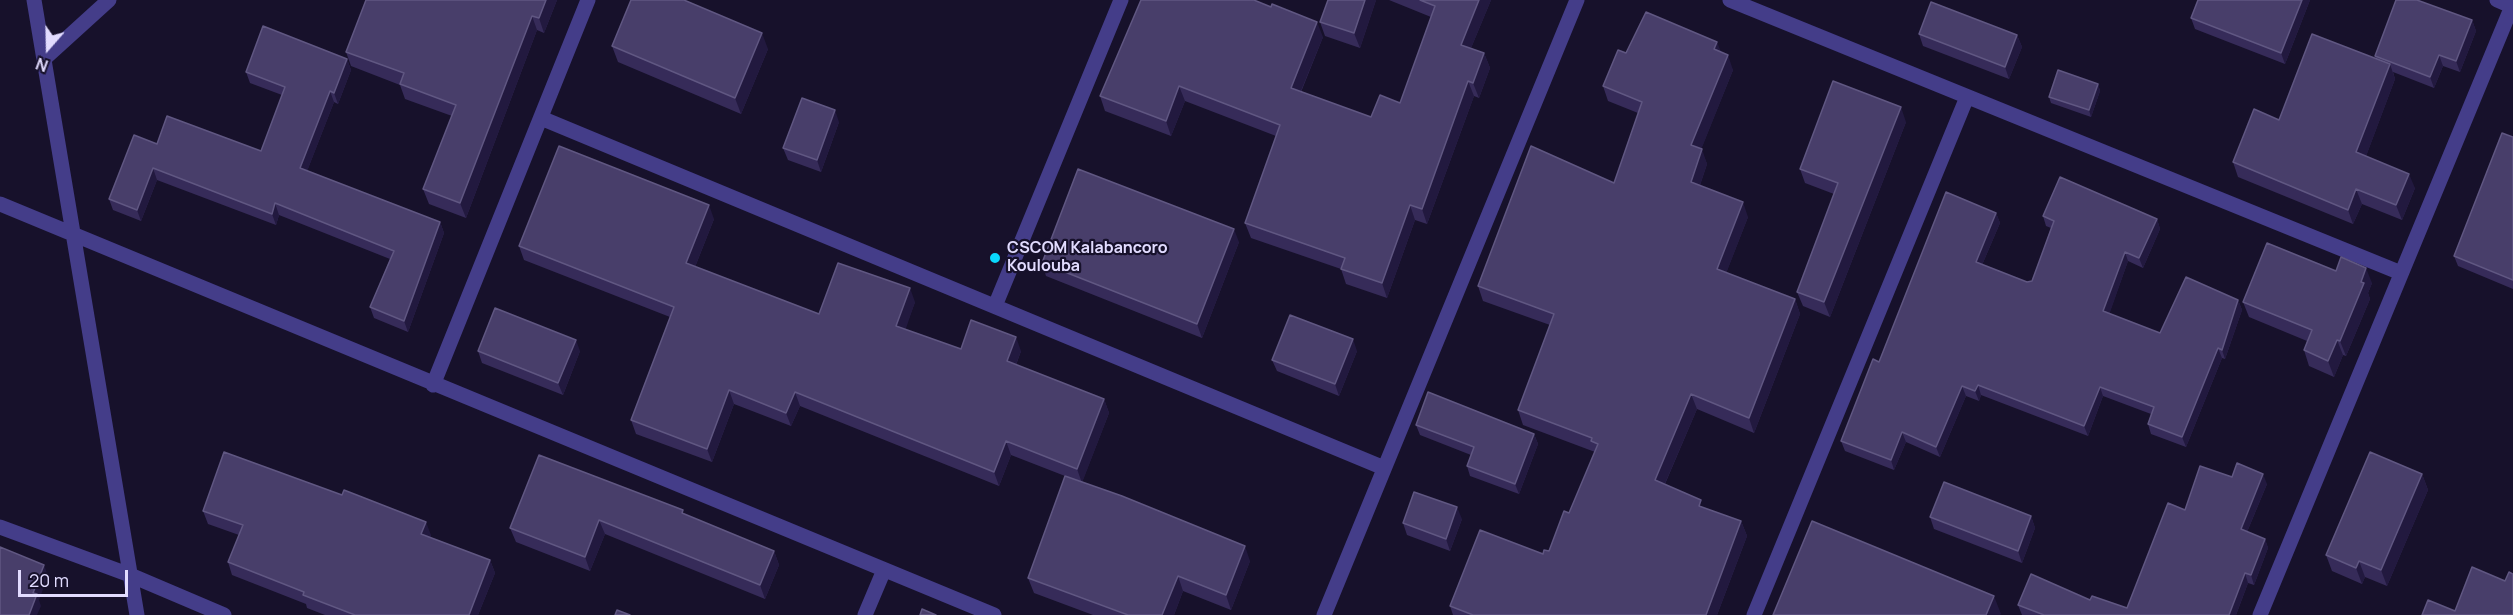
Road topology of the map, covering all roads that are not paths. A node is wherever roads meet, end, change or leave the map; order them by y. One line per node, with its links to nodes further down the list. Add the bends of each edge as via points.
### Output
1 (34, 0): 9 (street)
2 (109, 0): 9 (street)
3 (588, 0): 11 (street)
4 (1121, 0): 15 (street)
5 (1577, 0): 17 (street)
6 (1730, 0): 10 (street)
7 (2497, 0): 8 (street)
8 (2512, 7): 14 (street)
9 (44, 59): 13 (street)
10 (1967, 97): 14 (street); 26 (street)
11 (541, 118): 15 (street); 16 (street)
12 (0, 204): 13 (street)
13 (73, 234): 16 (street); 20 (street)
14 (2401, 273): 27 (street)
15 (995, 306): 17 (street)
16 (433, 385): 19 (street)
17 (1384, 468): 25 (street)
18 (0, 527): 20 (street)
19 (884, 570): 23 (street); 24 (street)
20 (130, 575): 21 (street); 22 (street)
21 (137, 615)
22 (224, 615)
23 (865, 615)
24 (994, 615)
25 (1324, 615)
26 (1755, 615)
27 (2260, 615)

